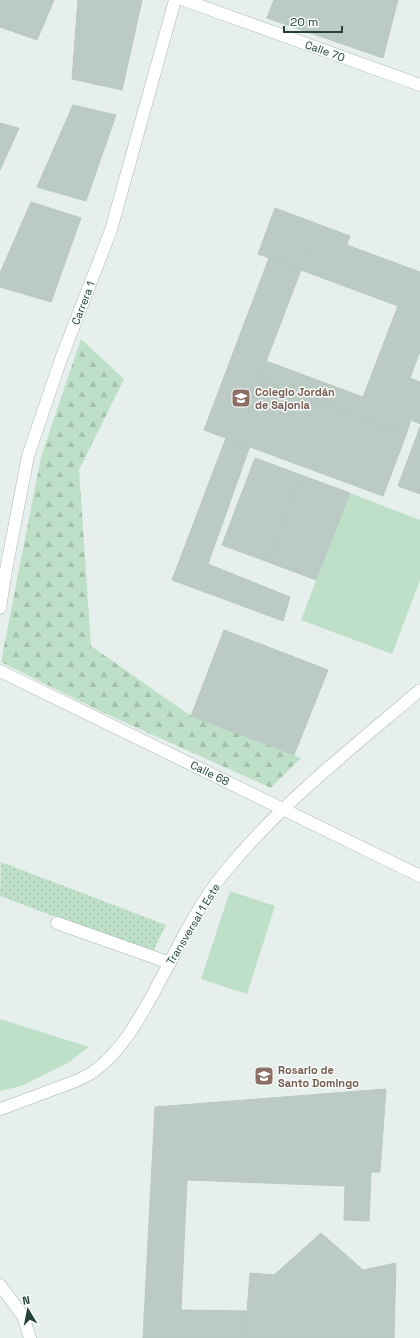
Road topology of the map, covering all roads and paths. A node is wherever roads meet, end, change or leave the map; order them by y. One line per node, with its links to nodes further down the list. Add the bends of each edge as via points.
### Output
1 (175, 0): 4 (street, Carrera 1, via 111,230 61,359 28,456)
2 (184, 0): 3 (street, Calle 70)
3 (420, 85)
4 (0, 608)
5 (0, 671): 7 (street, Calle 68)
6 (420, 690): 7 (street, Transversal 1 Este)
7 (282, 809): 8 (street, Calle 68); 10 (street, Transversal 1 Este, via 220,879 193,920)
8 (420, 876)
9 (57, 923): 10 (street)
10 (170, 963): 11 (street, Transversal 1 Este, via 138,1021 106,1062 77,1081)
11 (0, 1109)
12 (0, 1285): 13 (street, via 23,1316)
13 (30, 1338)

